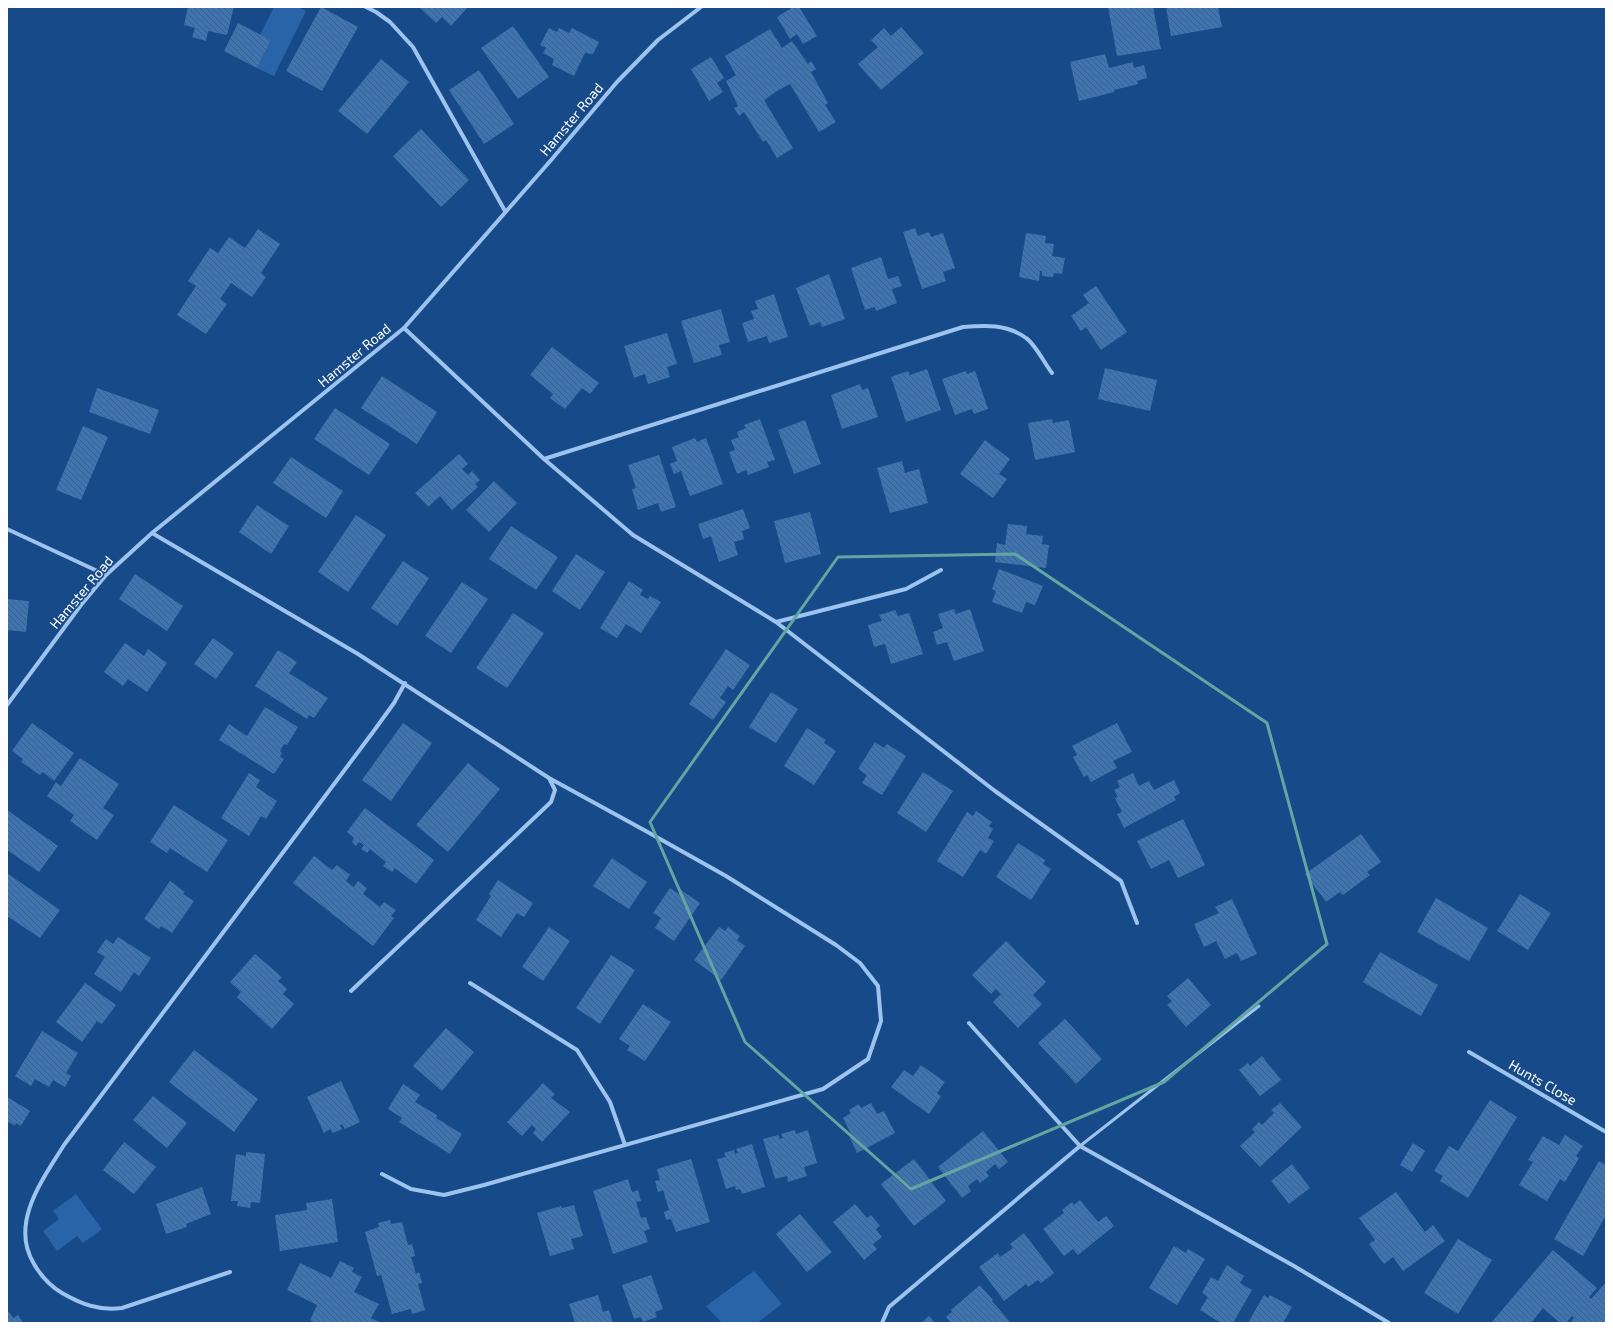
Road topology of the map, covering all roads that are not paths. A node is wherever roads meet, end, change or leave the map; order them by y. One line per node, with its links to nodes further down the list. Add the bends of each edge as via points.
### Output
1 (366, 7): 3 (street, via 390,22 413,47)
2 (701, 7): 3 (street, Hamster Road, via 639,58)
3 (505, 211): 4 (street, Hamster Road)
4 (404, 328): 6 (street); 8 (street, Hamster Road)
5 (1052, 373): 6 (street, via 1027,338 1004,327 986,324 963,327)
6 (544, 459): 11 (street, via 633,535)
7 (7, 530): 10 (street)
8 (152, 533): 10 (street, Hamster Road); 12 (street)
9 (941, 570): 11 (street, via 906,589)
10 (106, 575): 13 (street, Hamster Road)
11 (776, 622): 15 (street, via 995,792 1121,881)
12 (405, 683): 14 (street); 25 (street, via 369,738 64,1144 30,1206 25,1240 30,1257 48,1283 83,1304 109,1309 122,1308)
13 (7, 705)
14 (549, 778): 17 (street, via 554,790 550,802); 22 (street, via 632,822 836,945 860,963 878,986 881,1021 868,1058 823,1089)
15 (1137, 923)
16 (470, 983): 22 (street, via 577,1050 610,1102)
17 (351, 991)
18 (1259, 1006): 23 (lane)
19 (969, 1023): 23 (street)
20 (1469, 1052): 21 (street, Hunts Close)
21 (1606, 1132)
22 (625, 1145): 24 (street, via 444,1195 411,1189)
23 (1080, 1146): 26 (street, via 1294,1266); 27 (street, via 889,1307)
24 (382, 1174)
25 (230, 1272)
26 (1381, 1319): 28 (street); 29 (street)
27 (882, 1323)
28 (1377, 1323)
29 (1388, 1323)

